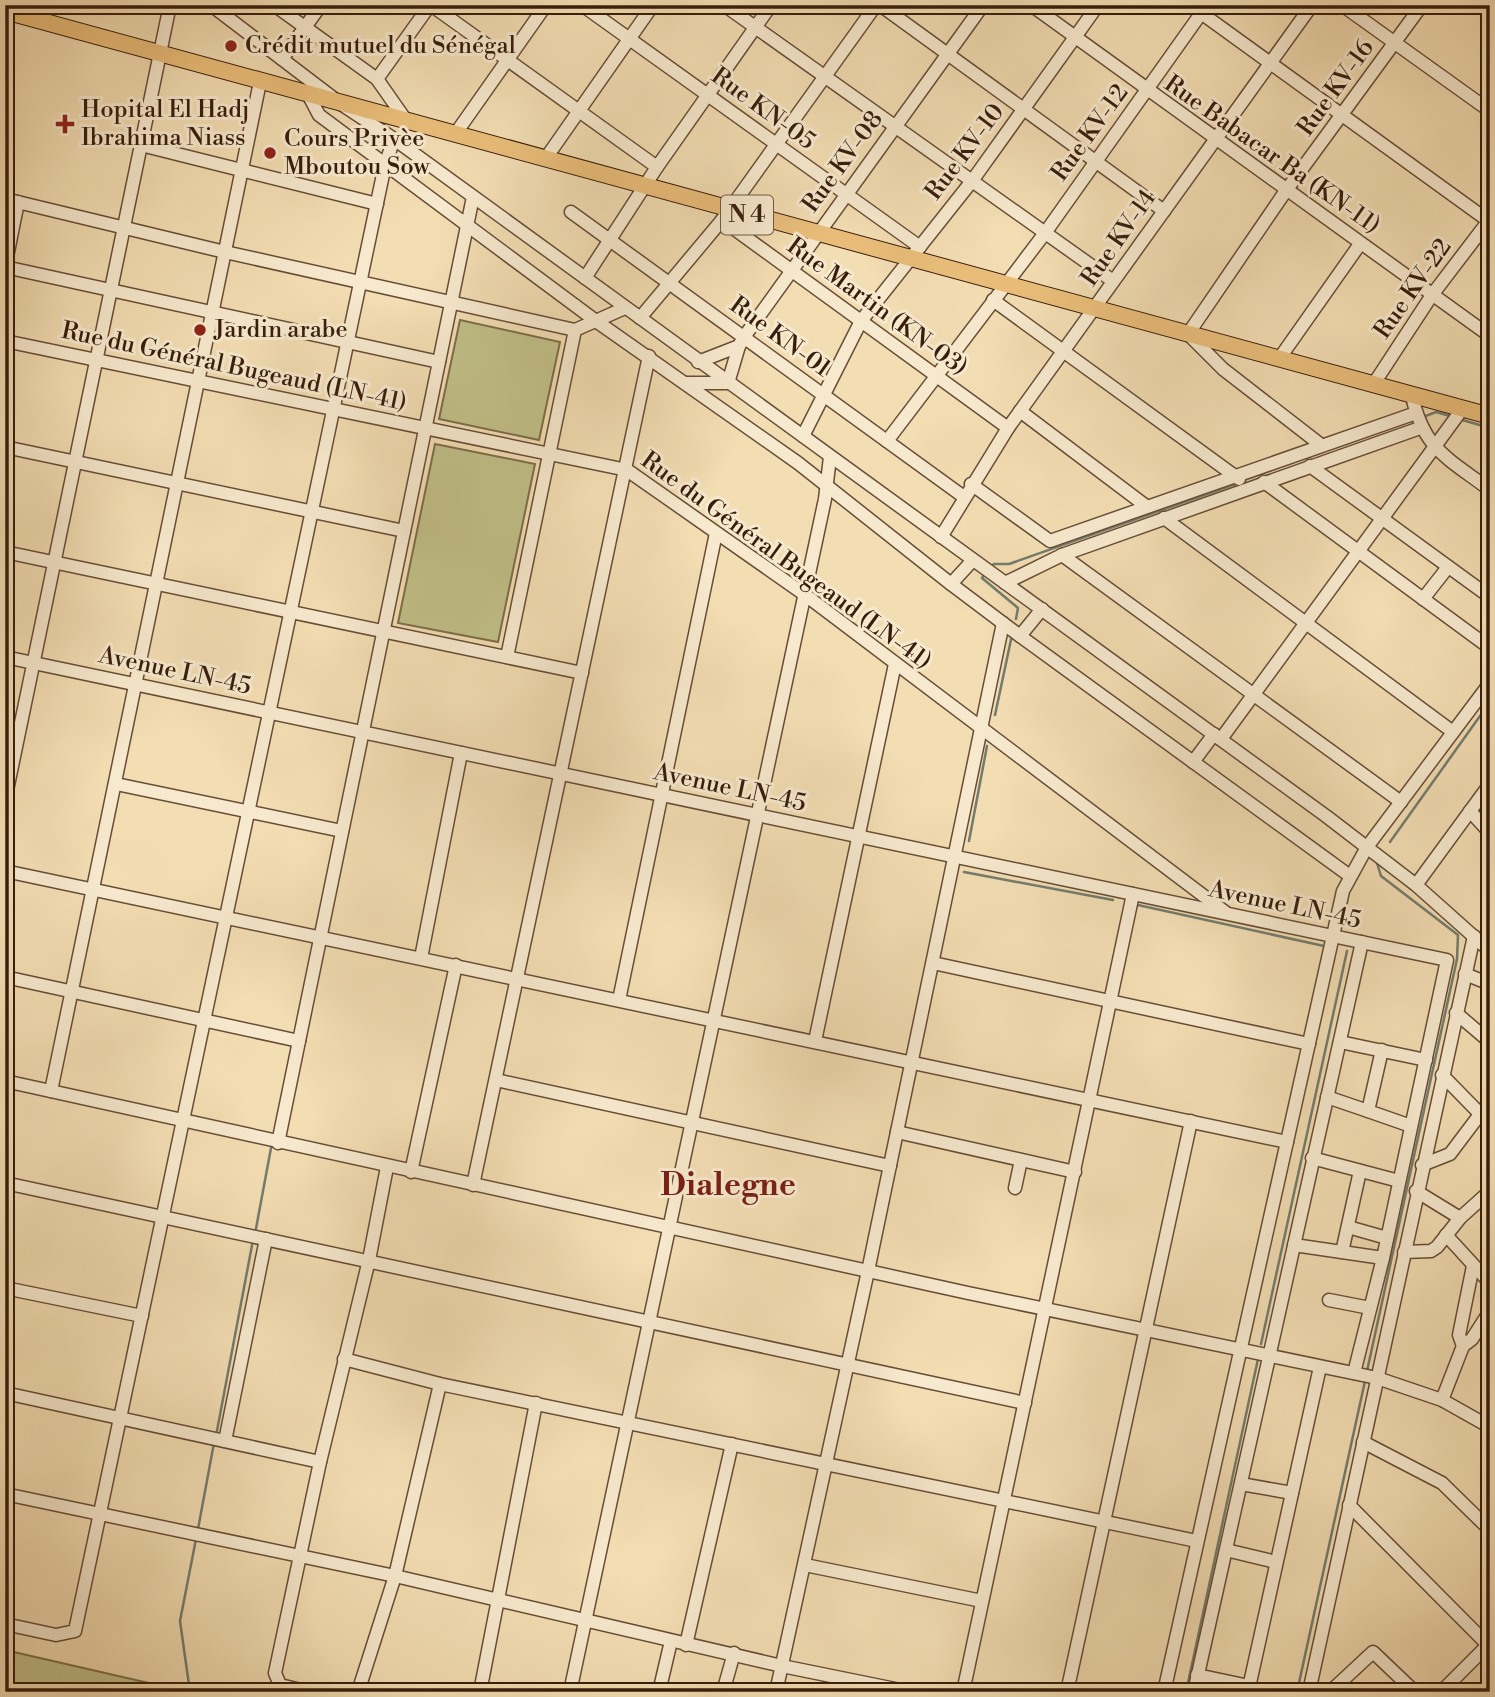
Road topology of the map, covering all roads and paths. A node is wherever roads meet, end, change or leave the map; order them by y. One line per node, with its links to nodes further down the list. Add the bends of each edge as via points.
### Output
1 (170, 5): 26 (street)
2 (274, 5): 21 (street)
3 (321, 5): 21 (street)
4 (431, 5): 29 (street); 32 (street)
5 (546, 5): 29 (street)
6 (582, 5): 24 (street, Rue KN-05)
7 (653, 5): 24 (street)
8 (723, 5): 22 (street)
9 (771, 5): 22 (street)
10 (878, 5): 27 (street); 31 (street)
11 (982, 5): 27 (street, Rue KV-08)
12 (1031, 5): 23 (street, Rue Babacar Ba (KN-11))
13 (1098, 5): 23 (street, Rue KV-10)
14 (1190, 5): 19 (street)
15 (1312, 5): 30 (street, Rue KV-14)
16 (1342, 5): 25 (street)
17 (1422, 5): 25 (street, Rue KV-16)
18 (212, 6): 28 (street)
19 (1204, 9): 30 (street); 34 (street, Rue KV-12)
20 (5, 10): 26 (main road, N 4)
21 (305, 27): 28 (street); 32 (street)
22 (755, 28): 31 (street); 36 (street)
23 (1075, 37): 34 (street, Rue Babacar Ba (KN-11)); 38 (street, Rue KV-10)
24 (630, 39): 36 (street, Rue KN-05); 39 (street)
25 (1395, 43): 40 (street); 41 (street, Rue KV-16)
26 (160, 52): 33 (main road, N 4); 48 (street)
27 (947, 54): 38 (street); 43 (street, Rue KV-08)
28 (282, 59): 37 (street)
29 (507, 60): 39 (street); 44 (street)
30 (1270, 64): 41 (street); 46 (street, Rue KV-14)
31 (824, 77): 43 (street); 47 (street)
32 (377, 79): 42 (street)
33 (260, 82): 35 (main road, N 4); 53 (street)
34 (1146, 91): 46 (street, Rue Babacar Ba (KN-11)); 50 (street, Rue KV-12)
35 (307, 94): 37 (main road, N 4); 51 (street, via 319,115)
36 (708, 95): 47 (street, Rue KN-05); 52 (street)
37 (341, 104): 42 (main road, N 4); 45 (street)
38 (1024, 109): 50 (street); 54 (street, Rue KV-10)
39 (579, 111): 49 (street); 52 (street)
40 (1490, 111)
41 (1342, 115): 56 (street, Rue KV-16); 64 (street)
42 (405, 119): 44 (main road, N 4)
43 (895, 127): 54 (street); 57 (street, Rue KV-08)
44 (456, 133): 49 (main road, N 4)
45 (394, 139): 51 (street); 58 (street)
46 (1214, 140): 56 (street, Rue Babacar Ba (KN-11)); 61 (street, Rue KV-14)
47 (776, 144): 57 (street, Rue KN-05); 63 (street)
48 (141, 145): 53 (street); 66 (street)
49 (547, 158): 55 (main road, N 4)
50 (1096, 161): 61 (street); 68 (street, Rue KV-12)
51 (385, 165): 60 (street); 65 (street)
52 (657, 167): 55 (street)
53 (241, 172): 60 (street); 71 (street)
54 (972, 181): 68 (street); 72 (street, Rue KV-10)
55 (646, 185): 63 (main road, N 4); 69 (street)
56 (1285, 192): 70 (street, Rue Babacar Ba (KN-11)); 91 (street, Rue KV-16)
57 (846, 194): 67 (street, Rue KV-08); 72 (street, Rue KN-05)
58 (473, 197): 65 (street); 75 (street)
59 (12, 200): 66 (street); 73 (street)
60 (377, 204): 77 (street)
61 (1164, 211): 76 (street, Rue KV-14)
62 (571, 212): 69 (street, Rue KN-01)
63 (725, 215): 67 (main road, N 4); 74 (street, Rue Martin (KN-03)); 78 (street)
64 (1489, 221): 81 (street, Rue KV-22)
65 (467, 226): 83 (street); 88 (street)
66 (124, 227): 71 (street); 80 (street)
67 (816, 233): 72 (main road, N 4); 74 (street, Rue KV-08)
68 (1045, 233): 76 (street); 79 (street, Rue KV-12)
69 (609, 239): 75 (street); 78 (street, Rue KN-01)
70 (1360, 244): 81 (street, Rue Babacar Ba (KN-11)); 99 (street)
71 (225, 252): 77 (street); 86 (street)
72 (916, 253): 79 (main road, N 4); 89 (street, Rue KV-10)
73 (5, 267): 80 (street)
74 (791, 270): 89 (street, Rue Martin (KN-03)); 94 (street, Rue KV-08)
75 (585, 278): 84 (street)
76 (1113, 281): 85 (street, Rue KV-14)
77 (360, 282): 83 (street); 95 (street)
78 (668, 282): 87 (street); 94 (street, Rue KN-01)
79 (1005, 284): 82 (street, Rue KV-12); 85 (main road, N 4)
80 (111, 290): 86 (street); 98 (street)
81 (1432, 295): 92 (street, Rue Babacar Ba (KN-11)); 106 (street, Rue KV-22)
82 (993, 300): 96 (street); 102 (street, Rue KV-12)
83 (451, 303): 90 (street); 100 (street)
84 (625, 308): 87 (street); 88 (street)
85 (1094, 309): 91 (main road, N 4); 96 (street, Rue KV-14)
86 (212, 312): 95 (street); 103 (street)
87 (640, 318): 101 (street)
88 (596, 321): 90 (street); 97 (street)
89 (861, 321): 102 (street, Rue Martin (KN-03)); 107 (street, Rue KV-10)
90 (575, 331): 121 (street)
91 (1188, 334): 99 (main road, N 4); 118 (street, via 1223,369)
92 (1490, 337)
93 (5, 341): 98 (street, Rue du Général Bugeaud (LN-41))
94 (741, 341): 101 (street); 105 (street, Rue KV-08); 107 (street, Rue KN-01)
95 (348, 342): 100 (street); 109 (street)
96 (1063, 353): 110 (street, Rue KV-14); 126 (street)
97 (649, 356): 104 (street); 125 (street)
98 (97, 359): 103 (street, Rue du Général Bugeaud (LN-41)); 123 (street)
99 (1279, 359): 106 (main road, N 4)
100 (439, 362): 114 (street)
101 (698, 362): 105 (street)
102 (935, 375): 115 (street, Rue Martin (KN-03)); 117 (street, Rue KV-12)
103 (198, 381): 109 (street, Rue du Général Bugeaud (LN-41)); 128 (street)
104 (685, 383): 105 (street); 130 (street)
105 (728, 383): 116 (street)
106 (1373, 385): 108 (main road, N 4)
107 (822, 393): 116 (street, Rue KV-10); 117 (street, Rue KN-01)
108 (1412, 396): 111 (main road, N 4); 113 (street)
109 (333, 409): 114 (street, Rue du Général Bugeaud (LN-41)); 135 (street)
110 (1020, 411): 115 (street, Rue KV-14); 134 (street)
111 (1458, 414): 112 (main road, N 4); 120 (street)
112 (1490, 416)
113 (1418, 421): 118 (street); 120 (street); 124 (street)
114 (425, 428): 121 (street, Rue du Général Bugeaud (LN-41)); 138 (street)
115 (1007, 428): 129 (street, Rue KV-14)
116 (803, 436): 122 (street)
117 (887, 441): 133 (street, Rue KN-01)
118 (1321, 445): 126 (street)
119 (5, 447): 123 (street)
120 (1432, 447): 131 (street); 136 (street)
121 (549, 453): 125 (street, Rue du Général Bugeaud (LN-41)); 161 (street)
122 (831, 457): 130 (street); 140 (street)
123 (75, 462): 128 (street); 145 (street)
124 (1310, 466): 127 (street); 136 (street)
125 (627, 470): 139 (street, Rue du Général Bugeaud (LN-41)); 164 (street)
126 (1241, 482): 127 (street); 132 (street)
127 (1264, 482): 141 (street)
128 (177, 483): 135 (street); 147 (street)
129 (971, 484): 133 (street, Rue KV-14); 134 (street, via 1050,541)
130 (827, 487): 148 (street); 150 (street)
131 (1490, 490)
132 (1216, 491): 134 (street); 137 (street)
133 (964, 497): 140 (street, Rue KV-14)
134 (1146, 506)
135 (312, 511): 138 (street); 154 (street)
136 (1381, 518): 141 (street); 146 (street)
137 (1164, 519): 143 (street); 156 (street)
138 (404, 531): 157 (street)
139 (716, 533): 150 (street, Rue du Général Bugeaud (LN-41)); 179 (street)
140 (941, 537): 144 (street)
141 (1358, 551): 152 (street); 156 (street)
142 (5, 552): 145 (street)
143 (1062, 555): 149 (street); 167 (street)
144 (973, 560): 148 (street); 149 (street)
145 (55, 562): 147 (street); 162 (street)
146 (1448, 567): 151 (street); 152 (street)
147 (156, 583): 154 (street); 166 (street)
148 (951, 583): 155 (street)
149 (1004, 583): 153 (street)
150 (804, 594): 163 (street, Rue du Général Bugeaud (LN-41)); 184 (street)
151 (1490, 597)
152 (1423, 599): 159 (street)
153 (1042, 609): 158 (street); 172 (street)
154 (291, 611): 157 (street); 168 (street)
155 (1003, 623): 158 (street); 169 (street)
156 (1305, 624): 167 (street); 171 (street)
157 (384, 630): 161 (street); 170 (street)
158 (1020, 636): 175 (street)
159 (1490, 648)
160 (5, 657): 162 (street, Avenue LN-45)
161 (507, 657): 164 (street)
162 (34, 663): 166 (street, Avenue LN-45); 174 (street)
163 (895, 664): 169 (street, Rue du Général Bugeaud (LN-41)); 187 (street)
164 (582, 673): 176 (street)
165 (1490, 683): 171 (street)
166 (135, 684): 168 (street, Avenue LN-45); 177 (street)
167 (1255, 694): 172 (street); 181 (street)
168 (269, 713): 170 (street, Avenue LN-45); 183 (street)
169 (983, 728): 189 (street); 195 (street, Rue du Général Bugeaud (LN-41))
170 (363, 732): 173 (street, Avenue LN-45); 185 (street)
171 (1453, 732): 181 (street)
172 (1218, 737): 175 (street); 188 (street)
173 (461, 753): 176 (street, Avenue LN-45); 202 (street)
174 (9, 762): 180 (street)
175 (1193, 762): 191 (street)
176 (561, 774): 179 (street, Avenue LN-45); 207 (street)
177 (116, 784): 183 (street); 193 (street)
178 (1490, 784): 182 (street)
179 (660, 794): 184 (street, Avenue LN-45); 210 (street)
180 (5, 800)
181 (1401, 802): 188 (street)
182 (1470, 811): 186 (street); 192 (street)
183 (248, 812): 185 (street); 196 (street)
184 (757, 815): 187 (street, Avenue LN-45); 214 (street)
185 (342, 831): 199 (street)
186 (1490, 833)
187 (858, 836): 189 (street, Avenue LN-45); 216 (street)
188 (1367, 847): 191 (street); 192 (street)
189 (956, 857): 194 (street, Avenue LN-45); 203 (street)
190 (5, 871): 193 (street)
191 (1350, 876): 197 (street)
192 (1416, 885): 198 (street)
193 (93, 890): 196 (street); 209 (street)
194 (1133, 894): 195 (street, Avenue LN-45); 211 (street)
195 (1228, 914): 197 (street, Avenue LN-45)
196 (226, 919): 199 (street); 213 (street)
197 (1332, 936): 200 (street, Avenue LN-45); 219 (street)
198 (1474, 936): 201 (street); 205 (street)
199 (320, 939): 202 (street); 215 (street)
200 (1362, 942): 217 (street); 221 (street, Avenue LN-45, via 1447,960)
201 (1490, 951)
202 (421, 958): 204 (street)
203 (933, 963): 211 (street); 222 (street)
204 (456, 965): 207 (street); 245 (street)
205 (1465, 974): 208 (street); 212 (street)
206 (5, 977): 209 (street)
207 (517, 978): 210 (street); 224 (street)
208 (1490, 984)
209 (72, 992): 213 (street); 226 (street)
210 (619, 1000): 214 (street)
211 (1110, 1002): 219 (street); 228 (street)
212 (1456, 1013): 218 (street); 223 (street)
213 (204, 1020): 215 (street); 232 (street)
214 (713, 1020): 216 (street); 234 (street)
215 (299, 1041): 238 (street)
216 (815, 1041): 222 (street)
217 (1340, 1042): 220 (street); 227 (street)
218 (1490, 1042)
219 (1309, 1044): 237 (street)
220 (1382, 1051): 221 (street); 230 (street)
221 (1426, 1060): 235 (street)
222 (912, 1062): 228 (street); 236 (street)
223 (1442, 1075): 231 (street); 241 (street)
224 (496, 1080): 234 (street); 249 (street)
225 (5, 1082): 226 (street)
226 (51, 1091): 232 (street)
227 (1326, 1097): 230 (street); 239 (street)
228 (1089, 1100): 233 (street); 246 (street)
229 (1490, 1101): 231 (street)
230 (1368, 1111): 235 (street)
231 (1485, 1119): 241 (street, via 1450,1154)
232 (183, 1120): 238 (street); 253 (street)
233 (1191, 1121): 237 (street); 275 (street)
234 (691, 1123): 242 (street); 256 (street)
235 (1411, 1126): 247 (street)
236 (897, 1132): 240 (street); 242 (street)
237 (1287, 1142): 277 (street)
238 (278, 1143): 243 (street)
239 (1312, 1158): 244 (street); 260 (street)
240 (1021, 1160): 246 (street); 250 (street)
241 (1422, 1165): 251 (street)
242 (890, 1166): 266 (street)
243 (387, 1167): 245 (street); 264 (street)
244 (1360, 1171): 247 (street); 255 (street)
245 (411, 1172): 249 (street)
246 (1075, 1172): 271 (street)
247 (1399, 1181): 258 (street)
248 (5, 1182): 253 (street)
249 (473, 1185): 256 (street)
250 (1015, 1188)
251 (1416, 1191): 254 (street); 262 (street)
252 (1490, 1191): 254 (street)
253 (163, 1217): 259 (street); 273 (street)
254 (1460, 1218): 257 (street)
255 (1348, 1227): 258 (street); 261 (street)
256 (668, 1228): 266 (street); 274 (street)
257 (1446, 1235): 262 (street, via 1431,1251); 265 (street)
258 (1387, 1238): 263 (street)
259 (266, 1239): 264 (street); 291 (street)
260 (1294, 1245): 261 (street); 278 (street)
261 (1342, 1252): 263 (street)
262 (1404, 1252): 282 (street)
263 (1383, 1258): 270 (street)
264 (369, 1261): 274 (street); 279 (street)
265 (1473, 1266): 267 (street); 276 (street, via 1459,1335)
266 (868, 1271): 271 (street); 280 (street)
267 (1490, 1283)
268 (5, 1288): 273 (street)
269 (1329, 1300): 270 (street)
270 (1370, 1308): 282 (street)
271 (1047, 1309): 275 (street); 286 (street)
272 (1490, 1311): 276 (street)
273 (142, 1317): 288 (street)
274 (649, 1322): 280 (street); 289 (street)
275 (1145, 1330): 277 (street); 302 (street)
276 (1463, 1346): 285 (street)
277 (1240, 1349): 278 (street); 304 (street)
278 (1270, 1356): 281 (street); 296 (street)
279 (344, 1359): 283 (street); 294 (street)
280 (847, 1365): 286 (street); 295 (street)
281 (1320, 1367): 282 (street); 297 (street)
282 (1366, 1376): 285 (street); 292 (street)
283 (440, 1384): 287 (street); 309 (street)
284 (5, 1393): 288 (street)
285 (1442, 1400): 290 (street)
286 (1025, 1403): 299 (street)
287 (536, 1404): 289 (street); 310 (street)
288 (120, 1419): 291 (street); 301 (street)
289 (627, 1422): 293 (street); 312 (street)
290 (1488, 1422)
291 (225, 1441): 294 (street)
292 (1363, 1442): 300 (street); 303 (street, via 1442,1483)
293 (732, 1444): 295 (street); 315 (street)
294 (320, 1462): 306 (street)
295 (826, 1464): 299 (street); 308 (street)
296 (1241, 1484): 297 (street); 305 (street)
297 (1292, 1493): 307 (street)
298 (5, 1494): 301 (street)
299 (1004, 1501): 302 (street); 311 (street)
300 (1349, 1505): 316 (street); 334 (street)
301 (100, 1514): 306 (street); 313 (street, via 75,1631 56,1635)
302 (1105, 1522): 304 (street); 331 (street)
303 (1490, 1530)
304 (1197, 1541): 332 (street)
305 (1226, 1550): 307 (street); 319 (street)
306 (300, 1556): 309 (street); 322 (street, via 275,1673 280,1685)
307 (1276, 1562): 321 (street)
308 (805, 1565): 311 (street); 318 (street)
309 (395, 1576): 310 (street); 323 (street)
310 (496, 1600): 312 (street); 324 (street)
311 (982, 1601): 330 (street)
312 (585, 1619): 314 (street); 325 (street)
313 (5, 1624)
314 (671, 1642): 315 (street); 326 (street)
315 (686, 1645): 317 (street)
316 (1489, 1645): 337 (street)
317 (734, 1653): 318 (street); 327 (street)
318 (782, 1666): 320 (street); 328 (street)
319 (1197, 1675): 321 (street); 333 (street)
320 (881, 1688): 329 (street)
321 (1249, 1689)
322 (309, 1692)
323 (358, 1692)
324 (480, 1692)
325 (569, 1692)
326 (659, 1692)
327 (723, 1692)
328 (776, 1692)
329 (910, 1692)
330 (963, 1692)
331 (1067, 1692)
332 (1164, 1692)
333 (1194, 1692)
334 (1310, 1692)
335 (1330, 1692): 336 (street, via 1373,1652)
336 (1415, 1692)
337 (1441, 1692)

